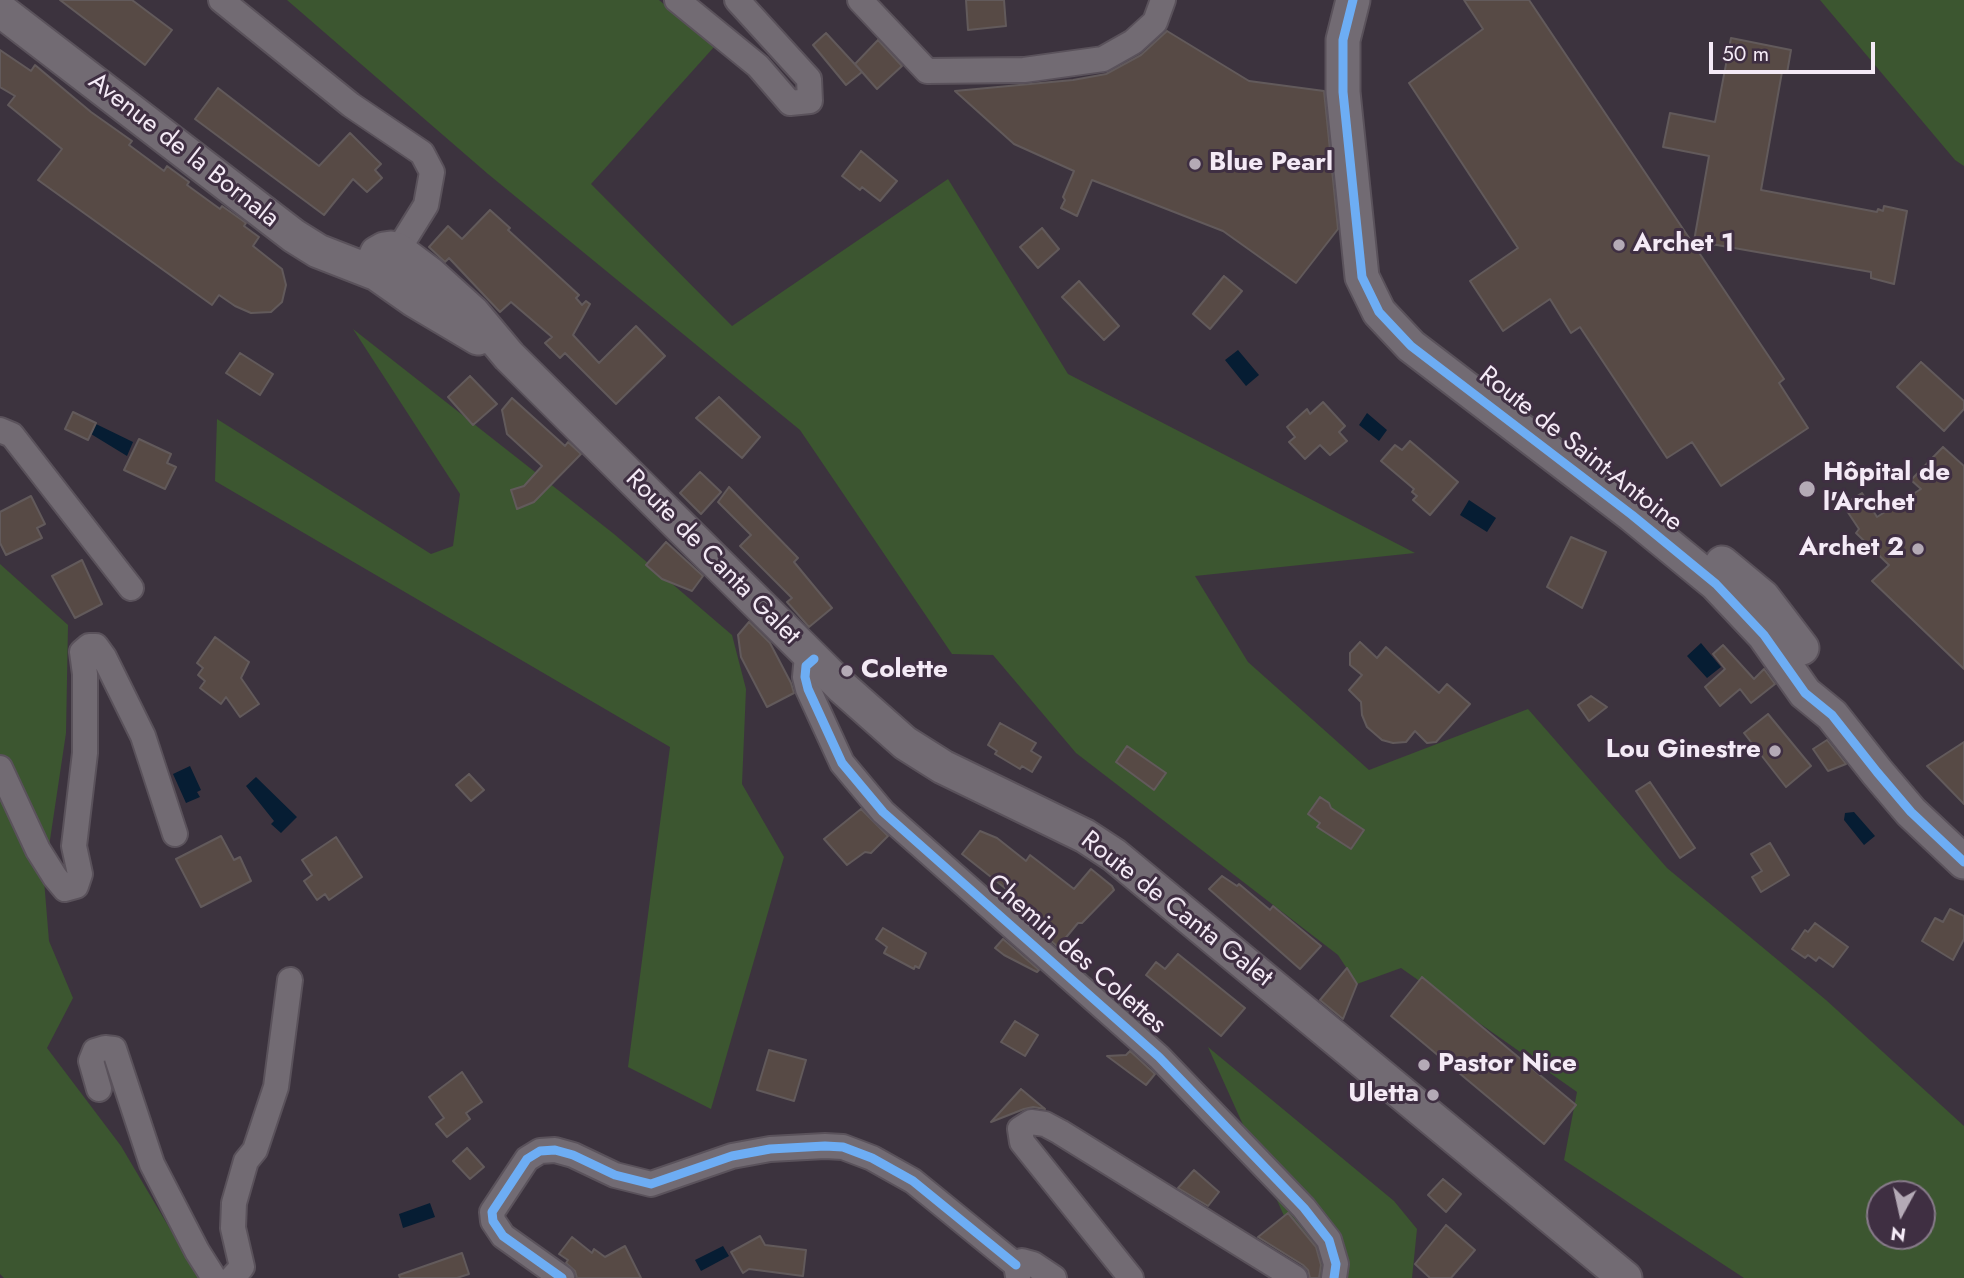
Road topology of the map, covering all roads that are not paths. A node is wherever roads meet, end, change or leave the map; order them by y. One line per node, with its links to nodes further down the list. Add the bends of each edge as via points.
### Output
1 (12, 0): 10 (main road, Avenue de la Bornala, via 324,239)
2 (221, 0): 10 (street, via 351,105 422,153 432,173 426,205)
3 (677, 0): 4 (street, via 758,66 790,103 810,101 809,79)
4 (737, 0)
5 (860, 0): 6 (street, via 928,71 1024,69 1102,59 1133,42 1155,22)
6 (1163, 0)
7 (1353, 0): 13 (main road, Route de Saint-Antoine, via 1343,40 1343,92 1362,277 1379,312 1411,346)
8 (1373, 0): 13 (main road, Route de Saint-Antoine, via 1364,24 1362,90 1378,256 1393,299 1440,347 1741,578 1762,597)
9 (0, 10): 10 (main road, Avenue de la Bornala, via 317,251)
10 (388, 261): 14 (main road, Route de Canta Galet, via 422,267 473,313 509,356)
11 (0, 430): 12 (street, via 12,435)
12 (131, 588)
13 (1775, 631): 17 (main road, Route de Saint-Antoine, via 1805,693 1832,715 1911,812)
14 (814, 659): 27 (street, Chemin des Colettes, via 806,666 804,677 850,773 883,812 1159,1057 1304,1208 1329,1240 1336,1264); 28 (main road, Route de Canta Galet, via 905,743 1114,855)
15 (0, 768): 16 (street, via 55,877 65,889 76,886 80,874 74,846 85,753 82,652 96,646 143,736)
16 (175, 834)
17 (1964, 862)
18 (290, 980): 22 (street, via 276,1087 234,1203 233,1228 242,1267)
19 (99, 1088): 21 (street, via 91,1061 96,1051 114,1049 152,1164)
20 (1018, 1271): 23 (street, via 913,1181 843,1147 770,1149 732,1156 651,1184 615,1175 573,1155 540,1151 527,1159 492,1212 493,1222 503,1236); 24 (street, via 1022,1261)
21 (214, 1278)
22 (232, 1278)
23 (562, 1278)
24 (1054, 1278)
25 (1131, 1278): 26 (street, via 1022,1142 1020,1129 1031,1122 1060,1132)
26 (1295, 1278)
27 (1334, 1278)
28 (1625, 1278)

